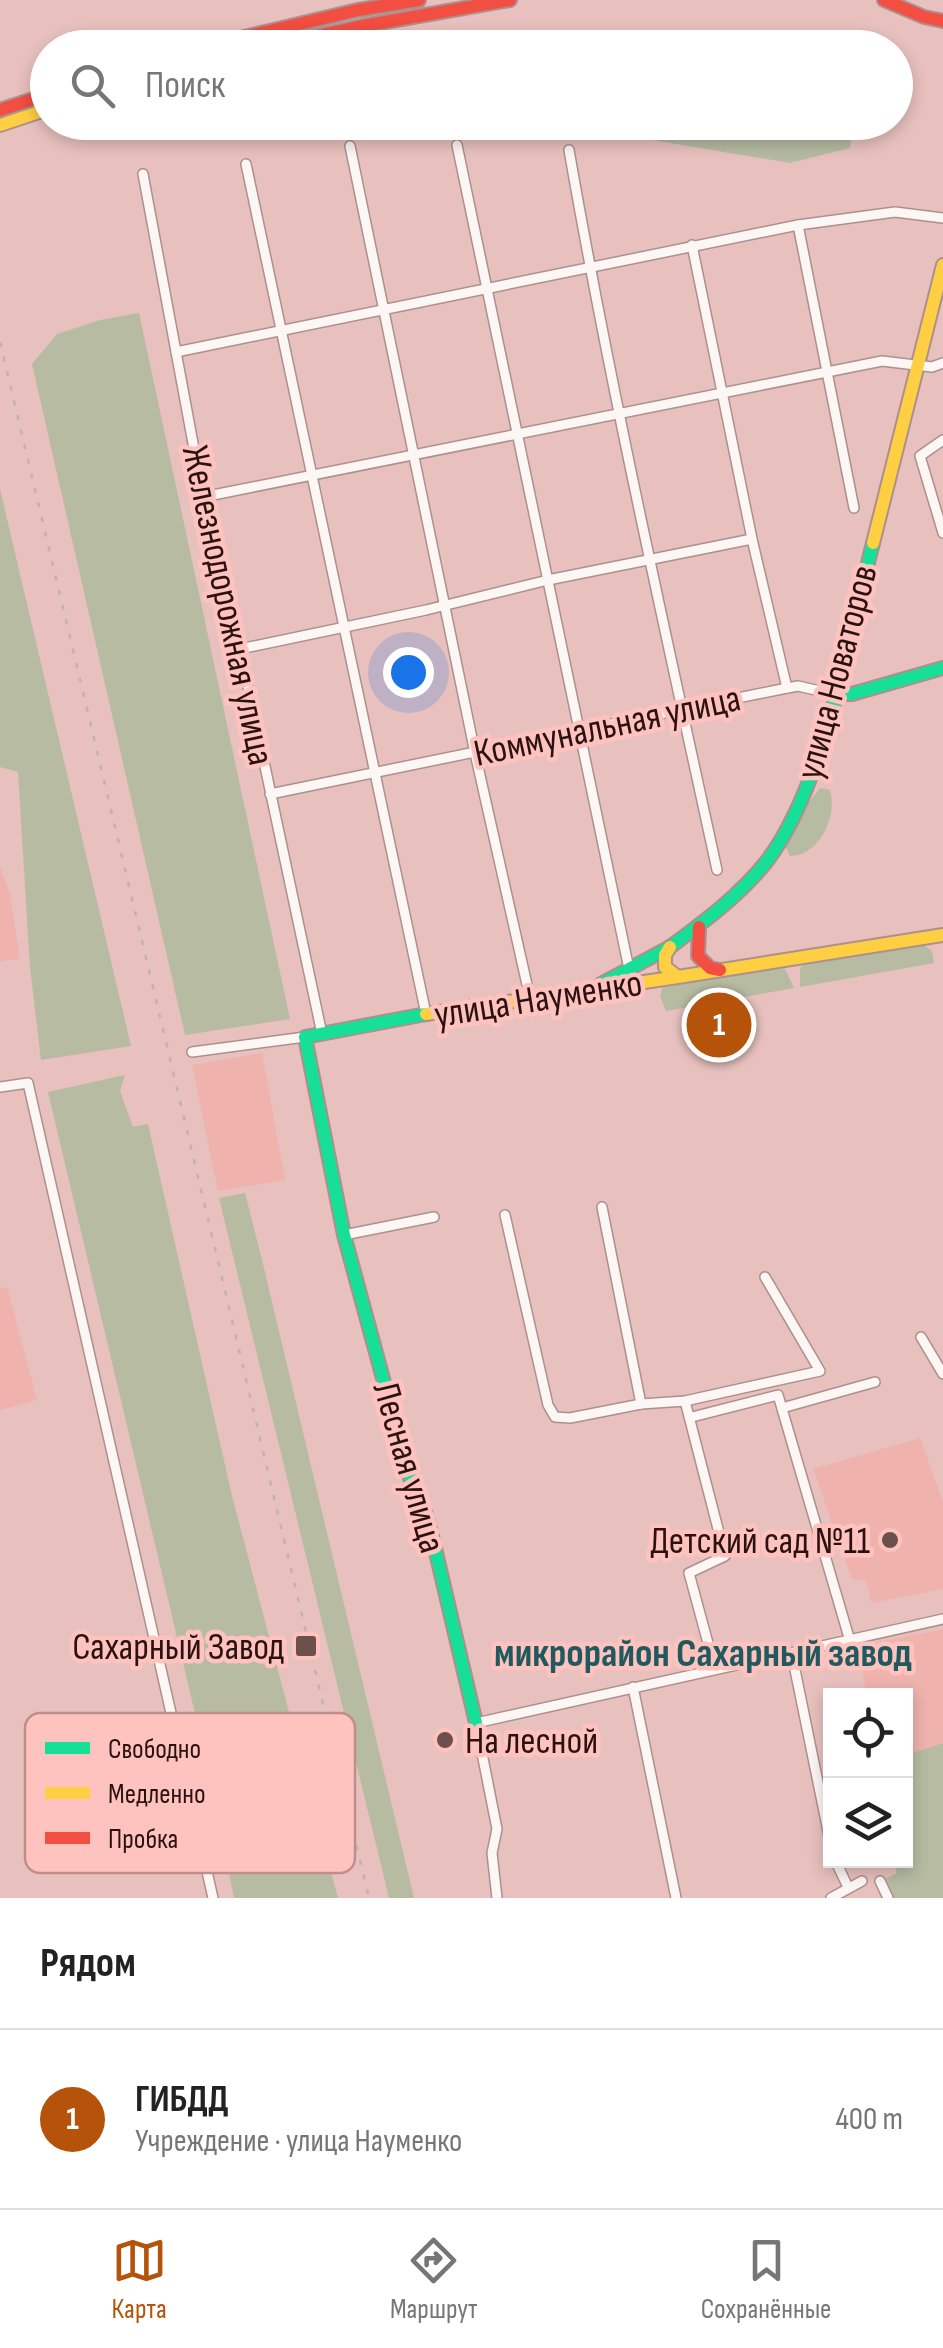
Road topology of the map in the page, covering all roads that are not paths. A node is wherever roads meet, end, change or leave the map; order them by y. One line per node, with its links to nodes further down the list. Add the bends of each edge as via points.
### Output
1 (420, 0): 5 (main road)
2 (510, 0): 6 (main road)
3 (884, 0): 4 (main road)
4 (943, 24)
5 (274, 30)
6 (346, 30)
7 (30, 100): 8 (main road)
8 (0, 110)
9 (30, 116): 10 (main road)
10 (0, 125)
11 (457, 145): 21 (street)
12 (350, 146): 23 (street)
13 (569, 150): 20 (street)
14 (246, 164): 24 (street)
15 (143, 174): 25 (street, Железнодорожная улица)
16 (943, 218): 17 (street, via 895,212)
17 (798, 225): 18 (street); 28 (street)
18 (692, 245): 20 (street); 29 (street)
19 (943, 265): 22 (main road, улица Новаторов)
20 (589, 267): 21 (street); 30 (street)
21 (486, 288): 23 (street); 31 (street)
22 (940, 290): 27 (main road, улица Новаторов)
23 (384, 310): 24 (street); 33 (street)
24 (281, 331): 25 (street); 34 (street)
25 (176, 352): 35 (street, Железнодорожная улица)
26 (943, 363): 27 (street)
27 (916, 366): 28 (street, via 882,360); 47 (main road, улица Новаторов)
28 (826, 371): 29 (street); 36 (street)
29 (722, 392): 30 (street); 39 (street)
30 (620, 413): 31 (street); 40 (street)
31 (515, 434): 33 (street); 41 (street)
32 (943, 440): 37 (street, via 920,456)
33 (414, 455): 34 (street); 42 (street)
34 (310, 476): 35 (street); 43 (street)
35 (203, 497): 44 (street, Железнодорожная улица)
36 (854, 508)
37 (939, 511): 38 (street)
38 (943, 533)
39 (752, 539): 40 (street); 46 (street)
40 (650, 560): 41 (street); 48 (street)
41 (548, 580): 42 (street); 49 (street)
42 (445, 606): 43 (street); 50 (street)
43 (344, 626): 44 (street); 51 (street)
44 (240, 648): 52 (street, Железнодорожная улица)
45 (943, 668): 47 (main road, Коммунальная улица)
46 (787, 688): 47 (street, Коммунальная улица); 48 (street, Коммунальная улица)
47 (834, 694): 54 (main road, улица Новаторов, via 812,773 782,841 752,882)
48 (682, 709): 49 (street, Коммунальная улица); 53 (street)
49 (580, 731): 50 (street, Коммунальная улица); 58 (street)
50 (475, 753): 51 (street, Коммунальная улица); 61 (street)
51 (373, 773): 52 (street, Коммунальная улица); 62 (street)
52 (270, 794): 63 (street, Железнодорожная улица)
53 (717, 870)
54 (699, 927): 56 (main road, улица Новаторов); 57 (main road)
55 (943, 936): 57 (main road, via 720,970)
56 (670, 948): 57 (main road, via 684,948); 58 (main road, улица Новаторов); 59 (main road, via 665,967)
57 (700, 964): 59 (main road, улица Науменко)
58 (629, 969): 60 (main road, улица Новаторов)
59 (678, 977): 60 (main road, улица Науменко)
60 (594, 988): 61 (main road, улица Науменко)
61 (530, 998): 62 (main road, улица Науменко)
62 (426, 1014): 63 (main road, улица Науменко)
63 (322, 1034): 64 (main road, улица Науменко)
64 (305, 1038): 65 (street, улица Науменко); 70 (main road, Лесная улица)
65 (192, 1052)
66 (0, 1087): 84 (street, via 28,1083)
67 (602, 1207): 76 (street)
68 (506, 1215): 76 (street, via 555,1416)
69 (434, 1217): 70 (street)
70 (344, 1236): 85 (main road, Лесная улица, via 434,1544)
71 (765, 1277): 75 (street, via 820,1371)
72 (921, 1338): 73 (street)
73 (943, 1374)
74 (875, 1382): 77 (street)
75 (686, 1402): 76 (street); 78 (street)
76 (641, 1404)
77 (782, 1408): 78 (street, via 778,1394); 80 (street)
78 (692, 1417): 82 (street, via 725,1556 689,1573)
79 (943, 1620): 80 (street)
80 (850, 1641): 81 (street)
81 (792, 1655): 82 (street); 86 (street)
82 (716, 1669): 83 (street)
83 (633, 1688): 85 (street); 94 (street)
84 (171, 1713)
85 (476, 1723): 93 (street, Лесная улица, via 497,1829)
86 (823, 1807)
87 (839, 1868): 91 (street)
88 (207, 1873): 92 (street)
89 (862, 1881): 91 (street)
90 (880, 1881): 96 (street)
91 (848, 1887): 95 (street)
92 (213, 1898)
93 (497, 1898)
94 (676, 1898)
95 (831, 1898)
96 (888, 1898)

